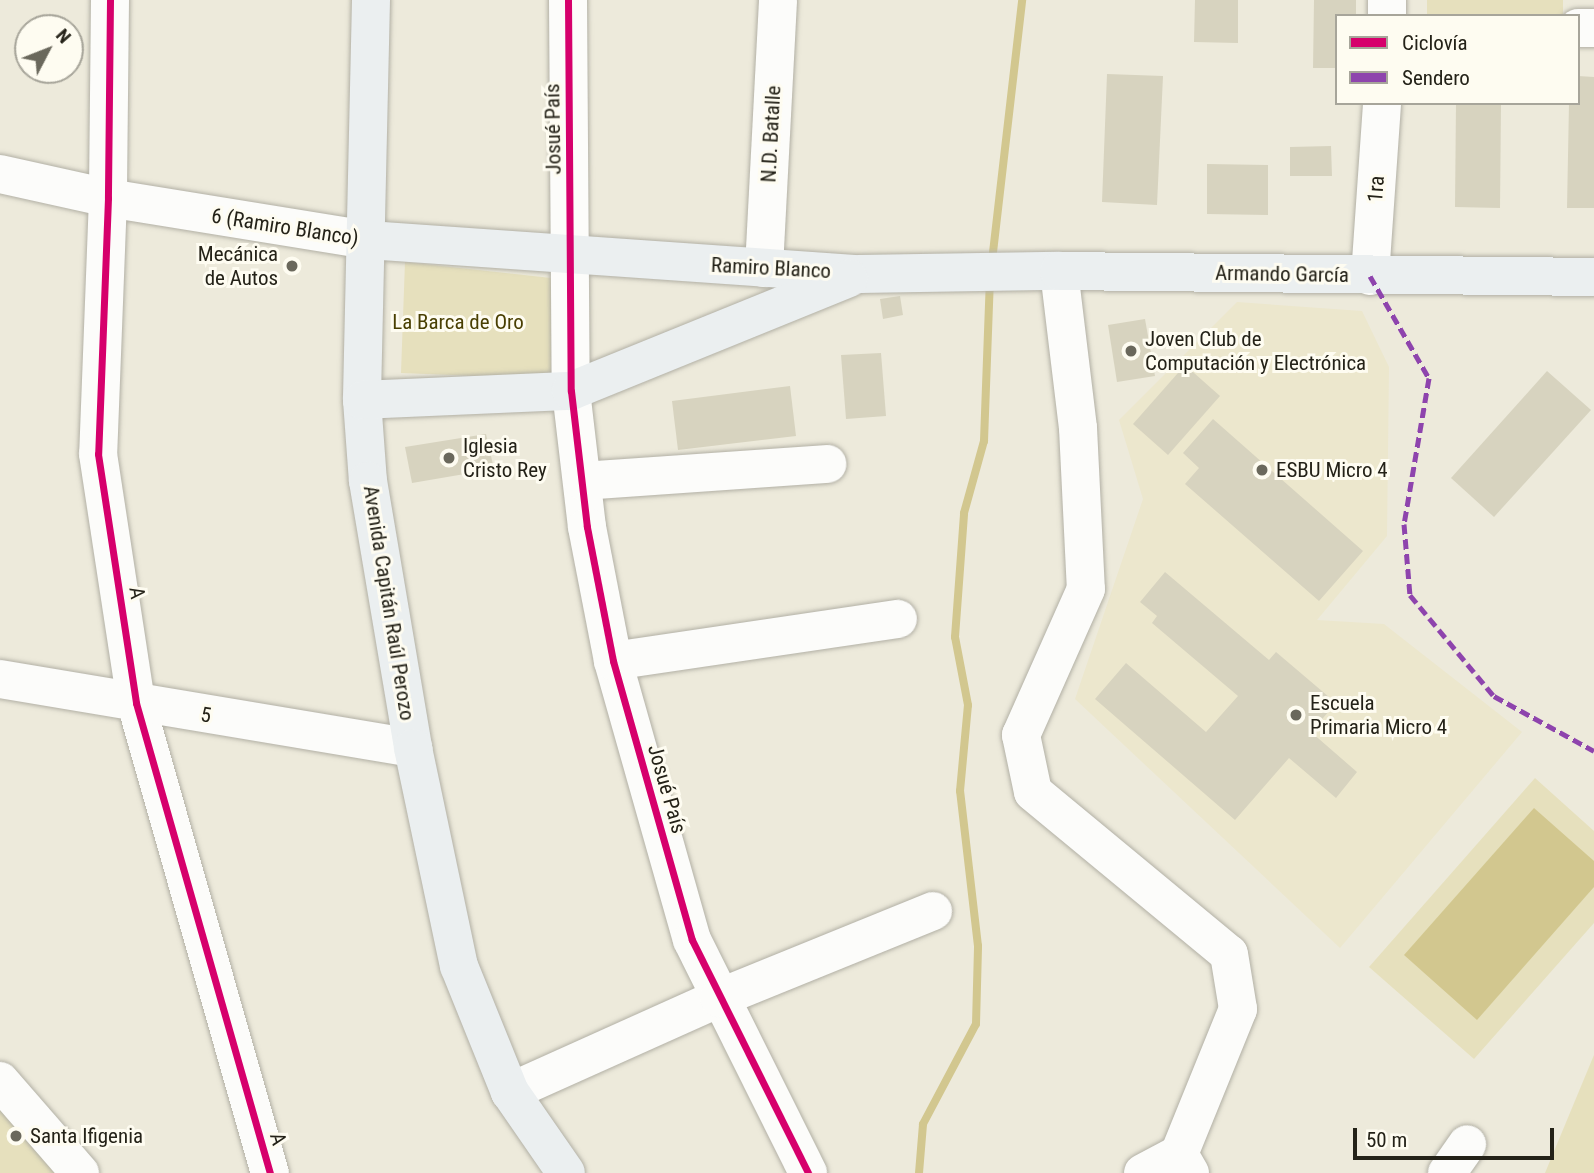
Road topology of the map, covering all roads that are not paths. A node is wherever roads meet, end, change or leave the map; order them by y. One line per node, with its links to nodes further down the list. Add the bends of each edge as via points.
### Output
1 (110, 0): 7 (street, A)
2 (371, 0): 8 (main road, Avenida Capitán Raúl Perozo)
3 (568, 0): 9 (street, Josué País)
4 (778, 0): 10 (street, N.D. Batalle)
5 (1382, 105): 14 (street, 1ra)
6 (0, 174): 7 (street, 6 (Ramiro Blanco))
7 (108, 198): 8 (street, 6 (Ramiro Blanco)); 23 (street, A, via 98,454)
8 (368, 240): 9 (main road, 6 (Ramiro Blanco)); 17 (main road, Avenida Capitán Raúl Perozo)
9 (572, 257): 10 (main road, Ramiro Blanco); 16 (street, Josué País)
10 (764, 268): 13 (main road, Ramiro Blanco)
11 (1042, 271): 12 (main road, Armando García); 14 (main road, Armando García); 29 (street, via 1078,428 1086,589 1021,735 1032,792 1229,954 1238,1009)
12 (971, 272): 13 (main road, Ramiro Blanco)
13 (859, 274): 16 (main road)
14 (1370, 276): 15 (main road, Armando García)
15 (1594, 277)
16 (571, 391): 17 (main road); 19 (street, Josué País)
17 (362, 400): 24 (main road, Avenida Capitán Raúl Perozo, via 368,481)
18 (827, 464): 19 (street)
19 (583, 481): 21 (street, Josué País)
20 (898, 619): 21 (street)
21 (613, 661): 26 (street, Josué País, via 692,940)
22 (1, 686): 23 (street, 5)
23 (136, 703): 24 (street, 5); 31 (street, A)
24 (413, 748): 28 (main road, Avenida Capitán Raúl Perozo, via 459,966)
25 (933, 911): 26 (street)
26 (719, 998): 28 (street); 33 (street, Josué País)
27 (0, 1081): 30 (street)
28 (510, 1092): 32 (main road, Avenida Capitán Raúl Perozo)
29 (1184, 1163): 34 (street)
30 (80, 1173)
31 (270, 1173)
32 (566, 1173)
33 (808, 1173)
34 (1143, 1173)

